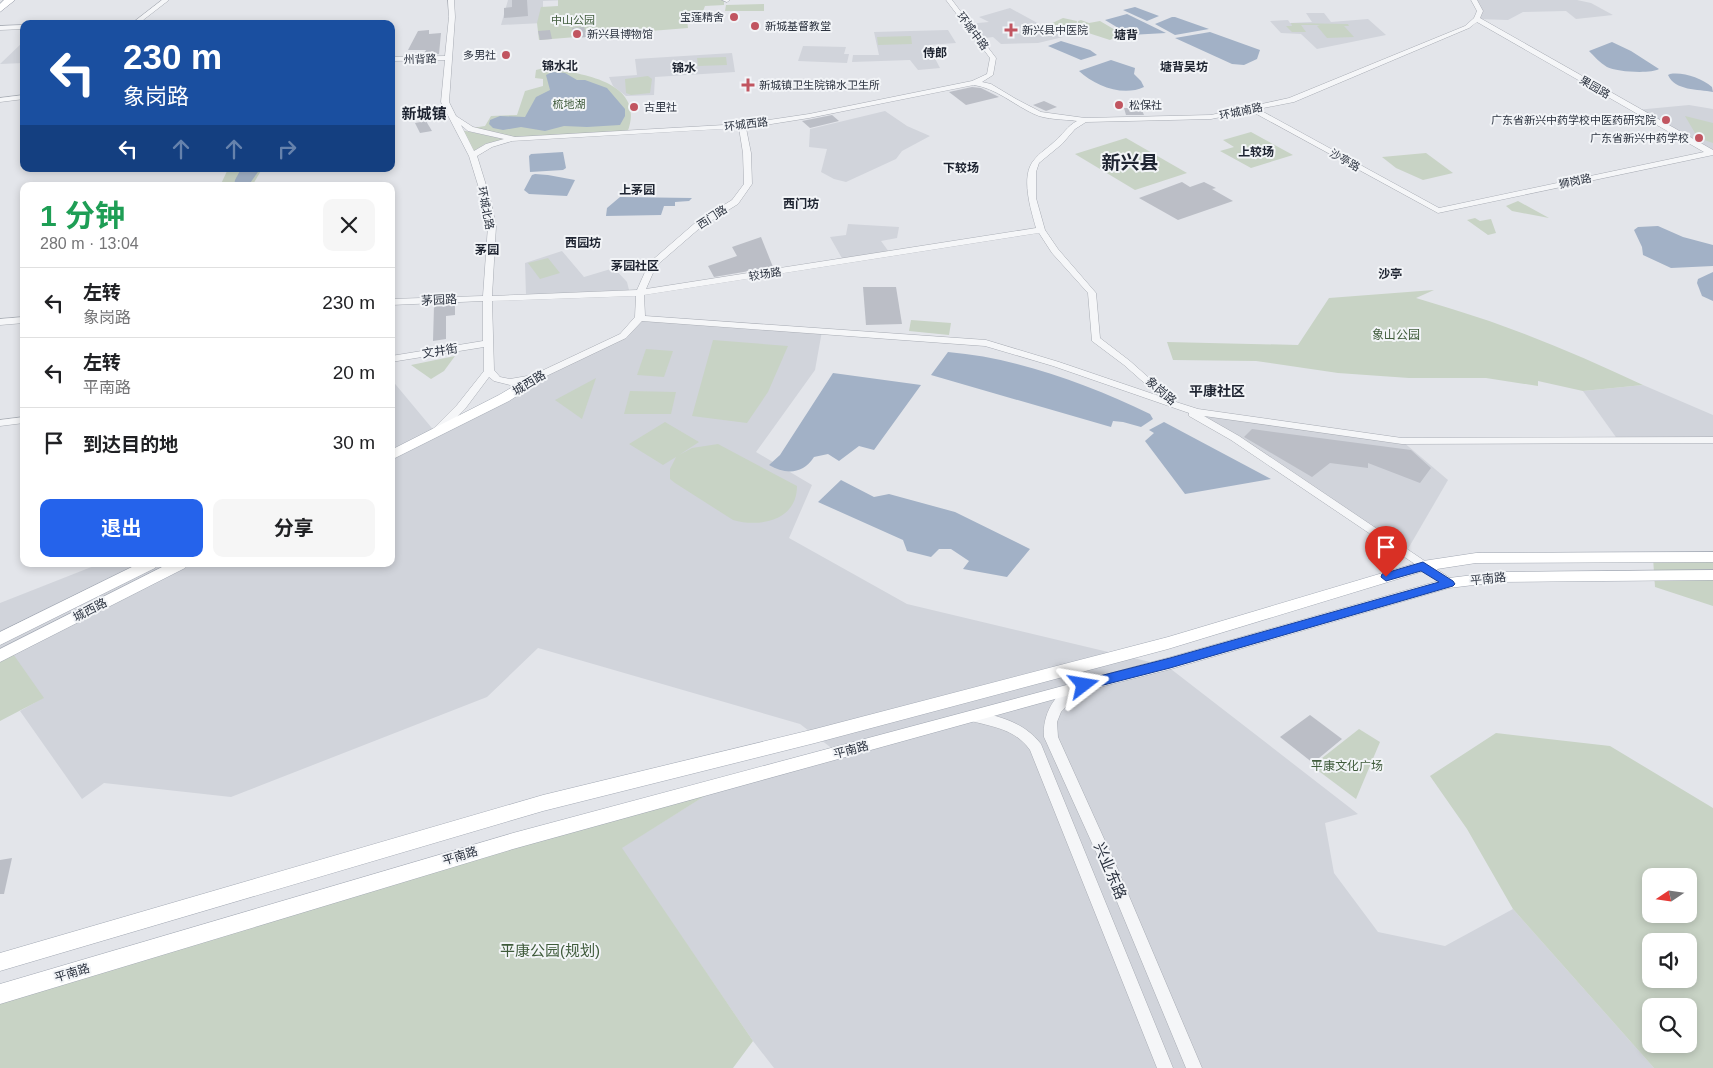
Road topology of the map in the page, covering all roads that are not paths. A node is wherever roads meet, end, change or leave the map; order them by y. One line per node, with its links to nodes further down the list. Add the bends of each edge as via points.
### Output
1 (10, 0): 6 (highway)
2 (166, 0): 8 (street)
3 (451, 0): 13 (street, 环城北路)
4 (949, 0): 15 (street, 环城中路, via 993,58)
5 (1474, 0): 7 (street, via 1480,11)
6 (0, 9)
7 (1477, 19): 10 (street, 环城南路); 12 (street, 果园路)
8 (139, 20)
9 (20, 27): 11 (street)
10 (1467, 27): 12 (street); 20 (street, 环城南路, via 1313,92)
11 (0, 28)
12 (1500, 32): 27 (street, 果园路)
13 (448, 58): 14 (street, 州背路); 22 (street, 环城北路, via 445,102)
14 (395, 59)
15 (990, 75): 16 (street); 17 (street, 环城中路)
16 (974, 83): 17 (street, 环城南路); 24 (street, 环城西路)
17 (996, 89): 21 (street, 环城南路)
18 (20, 98): 19 (street)
19 (0, 100)
20 (1253, 109): 23 (street, 环城南路, via 1211,117); 29 (street, 沙亭路)
21 (1040, 114): 23 (street, 环城南路); 25 (street)
22 (455, 118): 26 (street, 环城西路, via 471,129); 28 (street, 环城北路)
23 (1085, 120): 25 (street, 象岗路)
24 (742, 126): 26 (street, 环城西路); 31 (street, 西门路, via 748,184 735,202 698,225 652,264)
25 (1062, 128): 30 (street, 象岗路, via 1059,142 1036,162 1032,172 1032,198)
26 (515, 139): 28 (street, 环城西路, via 494,142)
27 (1712, 153): 29 (street, 狮岗路)
28 (473, 156): 32 (street, 环城北路, via 492,226)
29 (1438, 210)
30 (1041, 230): 31 (street, 较场路); 41 (street, 象岗路, via 1055,252 1092,293 1095,339)
31 (640, 293): 32 (street, 较场路); 34 (street)
32 (487, 297): 33 (street, 茅园路); 37 (street, 环城北路)
33 (395, 302)
34 (640, 318): 40 (street, 城西路, via 623,336); 41 (street, via 986,343)
35 (20, 320): 36 (street)
36 (0, 322)
37 (489, 343): 38 (street, 文井街); 39 (street, 环城北路)
38 (395, 358)
39 (489, 371): 40 (street, via 497,380 510,382); 44 (street)
40 (535, 378): 44 (main road, 城西路); 46 (main road)
41 (1176, 404): 45 (street, via 1196,412 1402,441); 49 (street, 象岗路, via 1235,438)
42 (20, 420): 43 (street)
43 (0, 423)
44 (436, 433): 47 (main road, 城西路)
45 (1713, 440)
46 (395, 442)
47 (395, 454)
48 (1713, 557): 49 (main road, 平南路, via 1476,558)
49 (1423, 566): 53 (street, 象岗路); 58 (main road, 平南路, via 1168,643 815,736 543,803)
50 (144, 567): 54 (main road)
51 (174, 567): 55 (main road, 城西路)
52 (1713, 575): 53 (main road, 平南路, via 1498,577)
53 (1449, 584): 56 (main road, 平南路)
54 (0, 639)
55 (0, 656)
56 (1084, 685): 57 (main road, 平南路); 61 (street, 兴业东路, via 1064,696 1055,710 1049,724 1051,737)
57 (973, 716): 59 (main road, 平南路, via 513,840); 60 (street, 兴业东路, via 1017,730 1030,738 1036,748)
58 (0, 962)
59 (0, 994)
60 (1165, 1068)
61 (1194, 1068)

